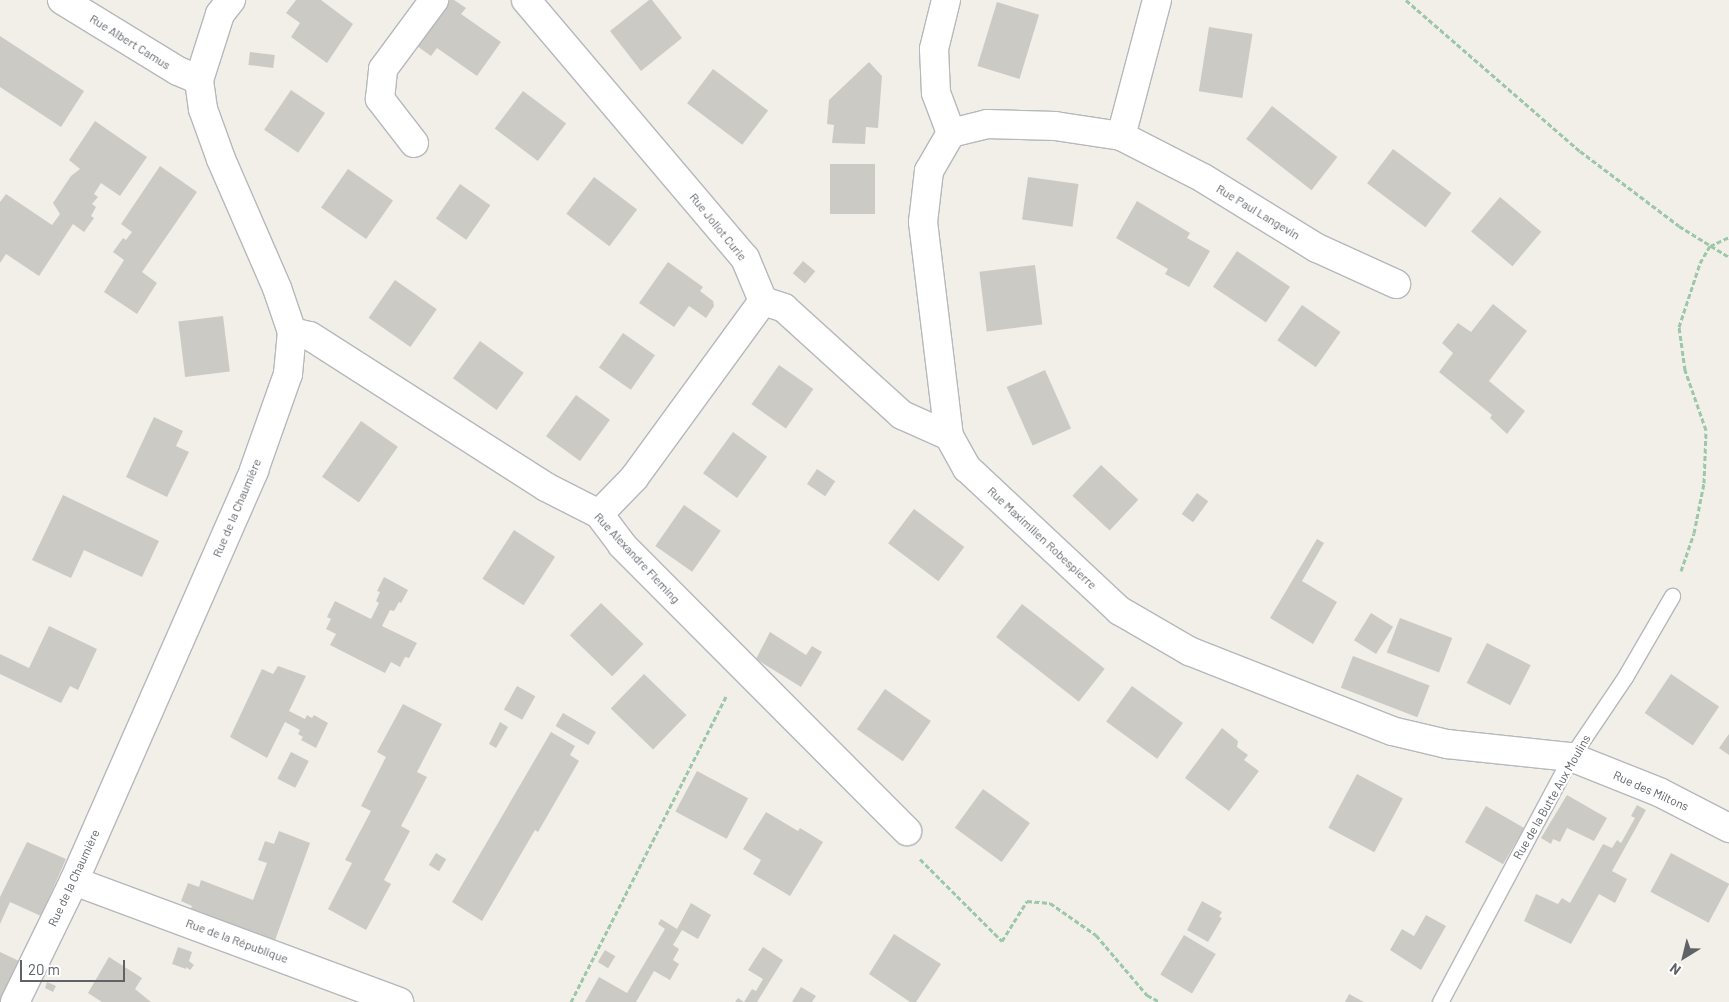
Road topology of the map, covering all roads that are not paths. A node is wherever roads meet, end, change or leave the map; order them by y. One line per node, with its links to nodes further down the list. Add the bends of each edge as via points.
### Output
1 (62, 0): 7 (street, Rue Albert Camus, via 178,71)
2 (231, 0): 7 (street, Rue de la Chaumière, via 220,14)
3 (434, 0): 10 (street, via 383,69 380,99)
4 (526, 0): 12 (street, Rue Joliot Curie, via 745,258)
5 (946, 0): 8 (street, via 934,58 936,93)
6 (1157, 0): 9 (street)
7 (200, 80): 13 (street, Rue de la Chaumière, via 204,109 221,159 259,243)
8 (950, 134): 9 (street, Rue Paul Langevin, via 987,124 1055,126); 14 (street, Rue Maximilien Robespierre, via 929,171 923,222)
9 (1121, 136): 11 (street, Rue Paul Langevin, via 1203,178 1317,248)
10 (414, 143)
11 (1396, 284)
12 (764, 301): 14 (street, via 784,308 902,415); 15 (street, via 634,478)
13 (292, 332): 15 (street, Rue Alexandre Fleming, via 310,336 546,487); 20 (street, Rue de la Chaumière, via 288,374 254,470)
14 (948, 436): 17 (street, Rue Maximilien Robespierre, via 967,468 1120,611 1189,651 1392,731 1447,744)
15 (599, 514): 19 (street, Rue Alexandre Fleming, via 622,545)
16 (1672, 596): 17 (lane, Rue de la Butte Aux Moulins, via 1625,677)
17 (1572, 758): 18 (street, Rue des Miltons, via 1660,792); 23 (lane, Rue de la Butte Aux Moulins)
18 (1729, 828)
19 (907, 831)
20 (74, 881): 21 (street, Rue de la Chaumière); 22 (street, Rue de la République)
21 (15, 1002)
22 (399, 1002)
23 (1440, 1002)

